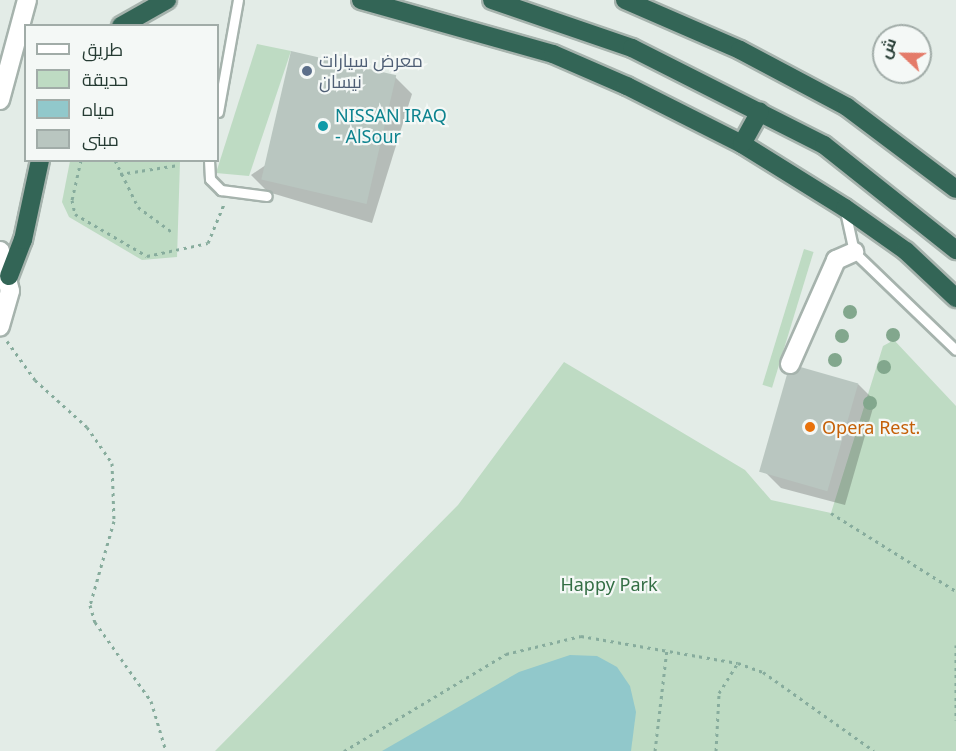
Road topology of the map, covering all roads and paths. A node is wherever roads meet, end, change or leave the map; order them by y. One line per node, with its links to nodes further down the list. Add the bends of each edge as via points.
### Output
1 (27, 0): 8 (main road)
2 (166, 0): 7 (highway)
3 (238, 0): 9 (lane)
4 (361, 0): 11 (highway, via 554,54)
5 (492, 0): 10 (highway, via 632,48)
6 (631, 1): 19 (highway, via 740,50 847,107)
7 (124, 24)
8 (0, 100)
9 (219, 106)
10 (760, 112): 11 (highway); 24 (highway, via 824,146)
11 (742, 144): 22 (highway)
12 (40, 162): 27 (highway, via 23,240)
13 (81, 162): 20 (path, via 72,200 75,213 147,256 208,243)
14 (116, 162): 18 (path)
15 (159, 162): 17 (path); 18 (path)
16 (209, 162): 20 (lane, via 210,179)
17 (178, 165)
18 (120, 174): 23 (path, via 148,218)
19 (956, 189)
20 (229, 191): 21 (lane)
21 (267, 196)
22 (845, 208): 26 (lane); 28 (highway, via 906,251)
23 (172, 232)
24 (956, 250)
25 (0, 251): 27 (main road)
26 (854, 252): 30 (lane); 31 (main road, via 836,260)
27 (9, 276): 29 (main road, via 8,305)
28 (956, 298)
29 (0, 329): 38 (path, via 35,380 87,428 112,463 114,521 90,605 95,622 151,701)
30 (956, 350)
31 (789, 364)
32 (831, 513): 33 (path)
33 (956, 591)
34 (956, 645): 37 (path)
35 (667, 649): 36 (path); 39 (path, via 582,636 506,654); 40 (path)
36 (738, 663): 41 (path, via 718,693); 42 (path, via 763,672)
37 (956, 720)
38 (166, 751)
39 (344, 751)
40 (654, 751)
41 (716, 751)
42 (874, 751)

